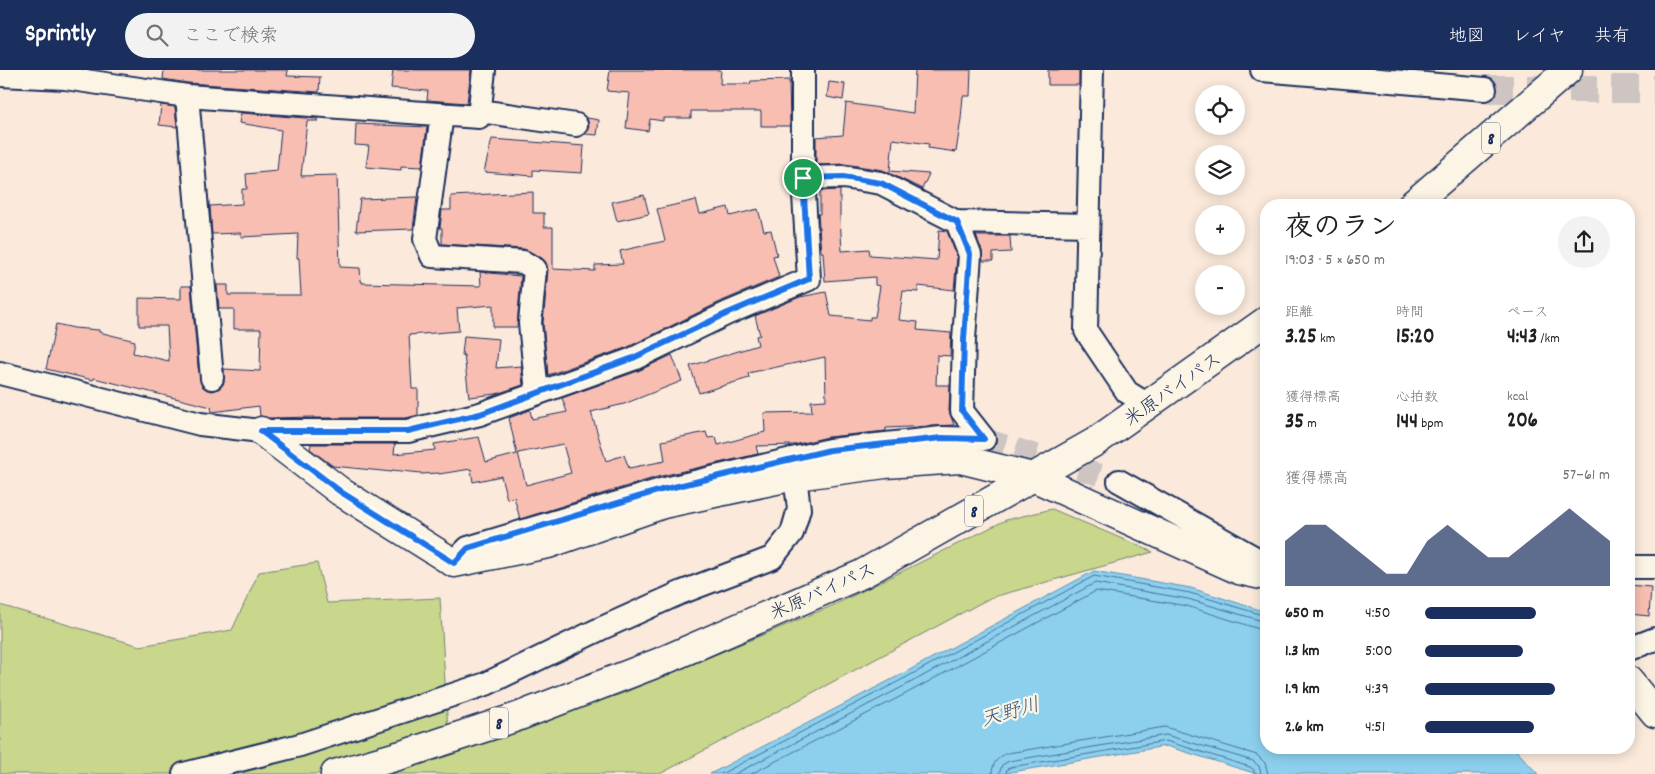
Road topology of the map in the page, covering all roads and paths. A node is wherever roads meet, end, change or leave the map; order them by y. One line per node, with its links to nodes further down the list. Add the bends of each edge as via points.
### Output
1 (484, 70): 9 (street)
2 (803, 70): 12 (street)
3 (1092, 70): 15 (street)
4 (1262, 70): 7 (street)
5 (1568, 70): 13 (main road, 8)
6 (0, 76): 8 (street, via 65,78)
7 (1485, 89)
8 (187, 96): 10 (street); 18 (street)
9 (480, 111): 10 (street, via 479,117); 11 (street)
10 (442, 114): 19 (street, via 425,239 432,256 523,262 535,269 530,323)
11 (576, 125)
12 (803, 178): 14 (street, via 843,177 881,183); 19 (street, via 809,279 633,358)
13 (1419, 199)
14 (957, 222): 15 (street); 26 (street, via 970,254 962,411 984,439 942,438 830,450 661,490 468,548)
15 (1088, 226): 20 (street, via 1086,331 1127,392)
16 (1260, 325): 20 (main road, 米原バイパス / 8)
17 (0, 373): 21 (street, via 200,424)
18 (212, 378)
19 (537, 393): 21 (street, via 480,414 408,431)
20 (1148, 405): 23 (main road, 米原バイパス / 8, via 1095,442)
21 (261, 431): 26 (main road, via 341,492)
22 (795, 476): 23 (main road, via 885,464 960,459); 26 (main road, via 663,504 548,544); 36 (street, via 799,509 792,533 772,558 680,593 486,684 300,745)
23 (1033, 477): 29 (main road, via 1239,570); 37 (main road, 米原バイパス / 8, via 862,574 660,662 517,717)
24 (1120, 481): 25 (street)
25 (1260, 561)
26 (454, 563)
27 (1635, 567): 28 (street)
28 (1655, 567)
29 (1260, 575)
30 (1655, 638): 31 (street)
31 (1635, 646)
32 (1635, 683): 34 (street)
33 (1635, 688): 35 (main road)
34 (1655, 690)
35 (1655, 713)
36 (184, 774)
37 (336, 774)

